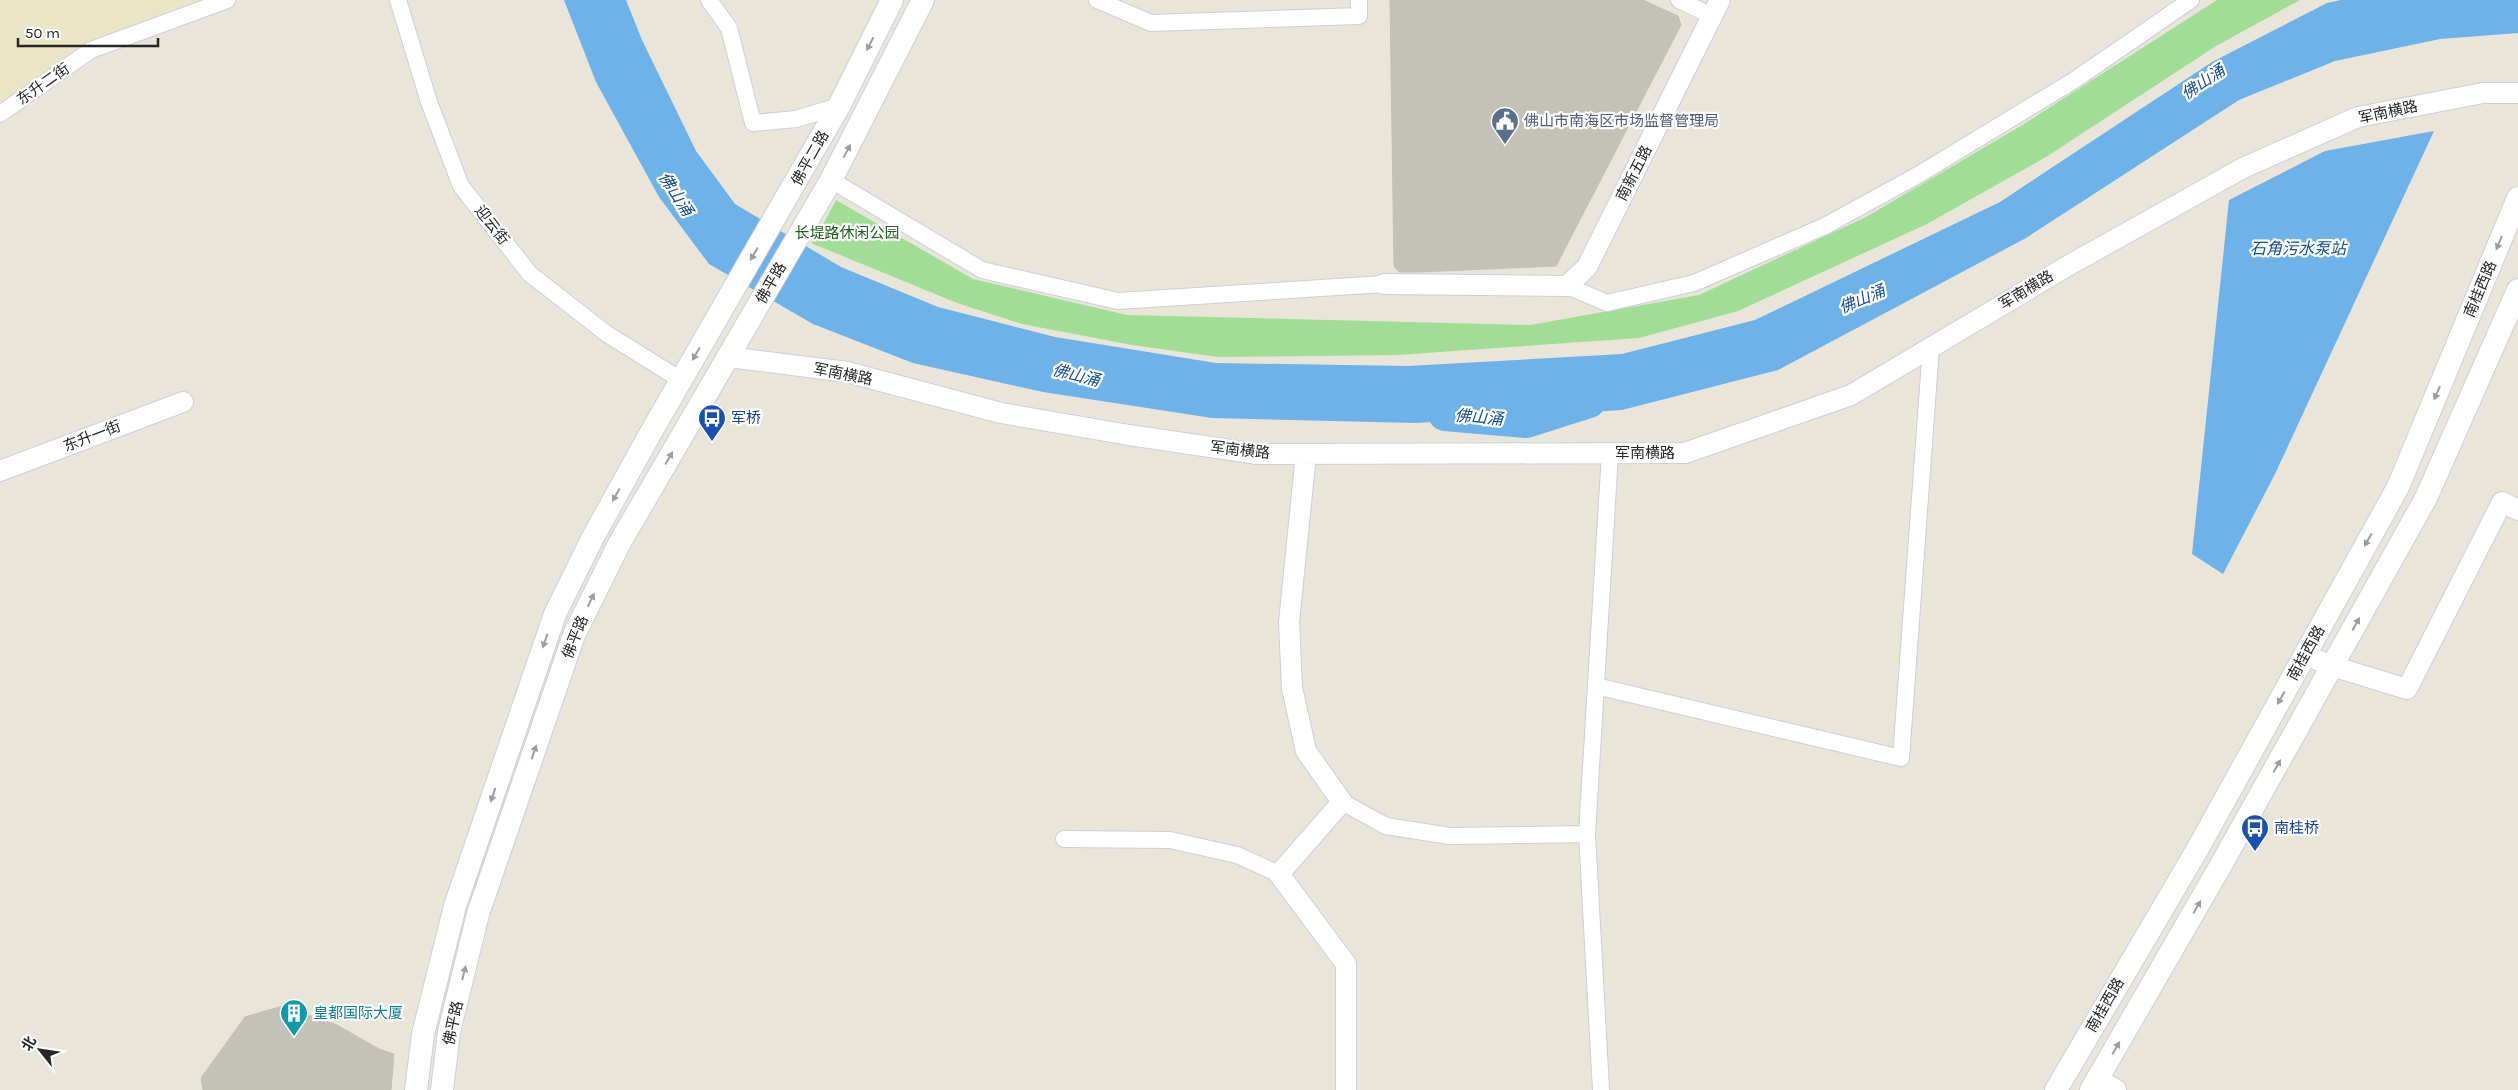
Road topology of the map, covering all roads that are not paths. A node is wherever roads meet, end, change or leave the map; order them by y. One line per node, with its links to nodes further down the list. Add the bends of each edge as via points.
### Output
1 (226, 0): 13 (street, 东升二街, via 91,50)
2 (398, 0): 23 (street, 迎云街, via 429,102 461,186 530,274 607,334)
3 (709, 0): 12 (street, via 729,28 754,123 796,119)
4 (892, 0): 12 (main road, 佛平二路, one-way to 12)
5 (923, 0): 14 (main road, 佛平二路, one-way to 5)
6 (1097, 0): 7 (street, via 1150,23 1359,16)
7 (1359, 0)
8 (1679, 0): 10 (street)
9 (2191, 0): 18 (street, via 2073,81 1918,175 1825,226 1694,283 1607,303)
10 (1716, 8): 18 (street, 南新五路, via 1586,267)
11 (2518, 94): 21 (street, 军南横路, via 2483,93 2358,117 2243,168)
12 (839, 106): 20 (main road, 佛平二路, one-way to 20)
13 (0, 114)
14 (831, 180): 16 (main road, 佛平二路); 17 (street, via 982,270 1118,301)
15 (2518, 198): 29 (main road, 南桂西路, one-way to 29, via 2398,487)
16 (806, 224): 22 (main road, 佛平路)
17 (1384, 284): 18 (street)
18 (1567, 286)
19 (2518, 290): 30 (main road, 南桂西路, one-way to 19, via 2426,498)
20 (720, 312): 23 (main road, 佛平路, one-way to 23)
21 (1931, 347): 25 (street, 军南横路, via 1851,395 1685,453); 31 (street, via 1901,758)
22 (728, 357): 26 (street, 军南横路, via 847,372 1001,413 1120,434 1258,454); 38 (main road, 佛平路, one-way to 22, via 449,1032 478,914 574,634 619,544)
23 (681, 380): 37 (main road, 佛平路, one-way to 37, via 592,539 555,614 455,906 424,1034)
24 (183, 402): 27 (street, 东升一街)
25 (1610, 453): 26 (street, 军南横路); 31 (street)
26 (1306, 454): 32 (street, via 1289,622 1292,688 1306,751)
27 (0, 471)
28 (2510, 506): 30 (street, via 2407,689)
29 (2305, 655): 30 (street); 41 (main road, 南桂西路, one-way to 41)
30 (2332, 666): 36 (main road, 南桂西路, one-way to 30)
31 (1596, 686): 33 (street)
32 (1342, 802): 33 (street, via 1386,826 1450,836); 35 (street)
33 (1587, 834): 40 (street)
34 (1064, 839): 35 (street, via 1170,840 1237,855)
35 (1279, 874): 39 (street, via 1346,964)
36 (2101, 1087)
37 (416, 1090)
38 (442, 1090)
39 (1346, 1090)
40 (1601, 1090)
41 (2056, 1090)

